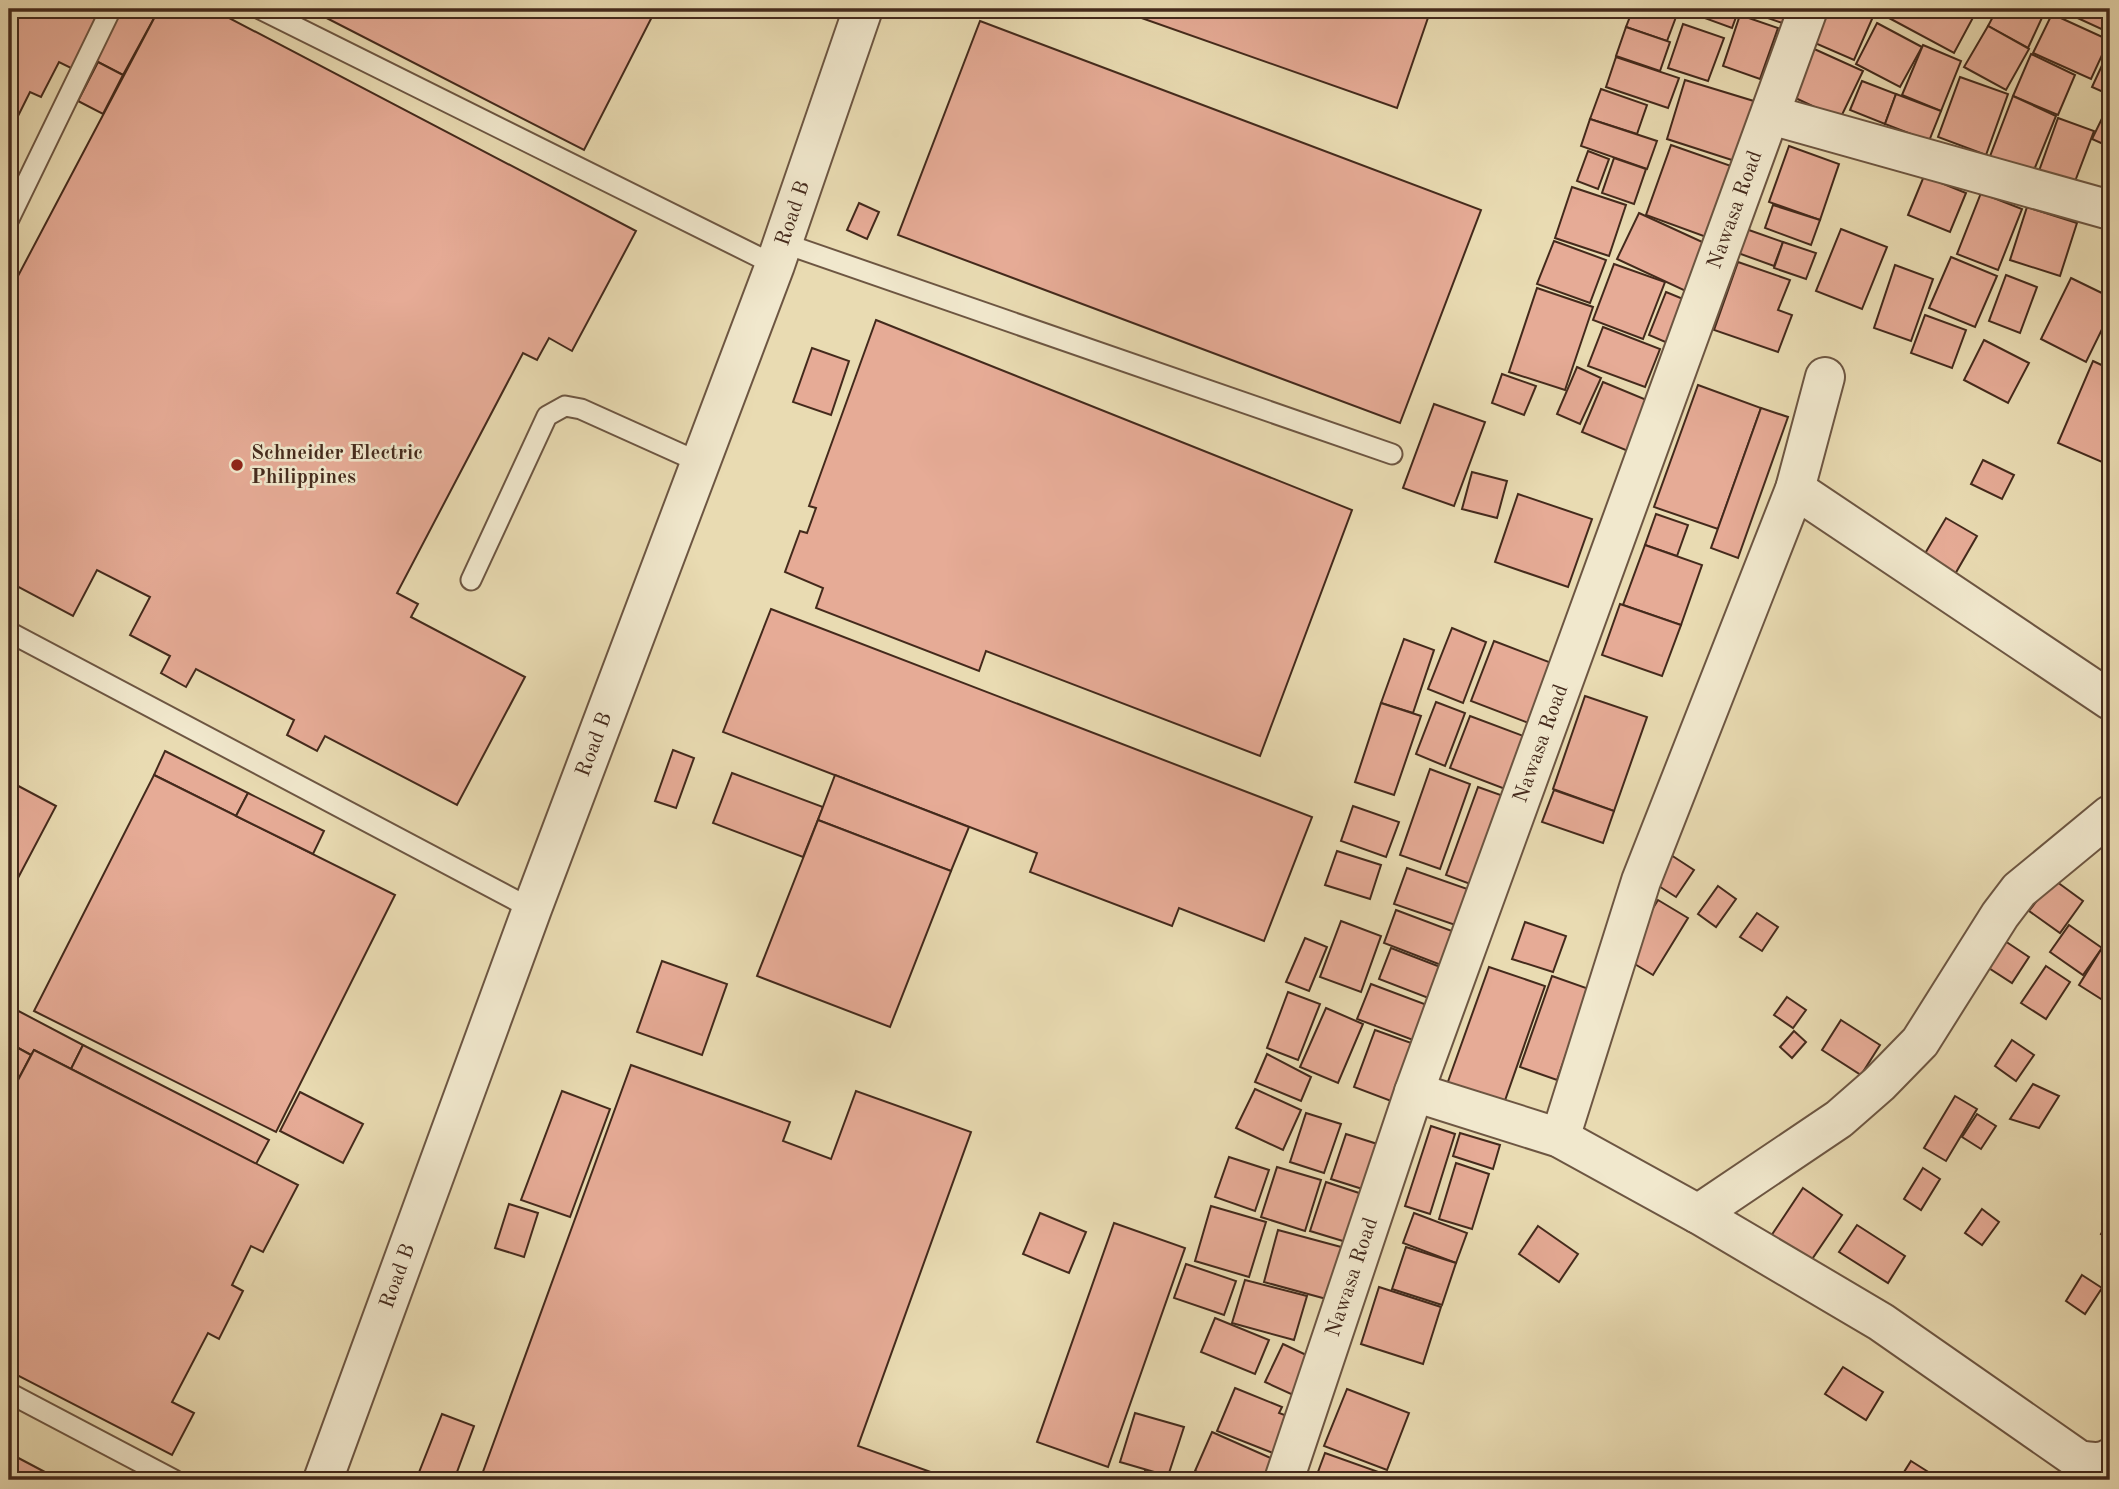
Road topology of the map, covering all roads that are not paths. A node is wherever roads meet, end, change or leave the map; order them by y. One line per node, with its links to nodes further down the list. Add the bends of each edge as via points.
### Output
1 (111, 9): 7 (lane)
2 (260, 9): 8 (lane)
3 (863, 9): 8 (street, Road B)
4 (1808, 9): 5 (street, Nawasa Road)
5 (1771, 116): 6 (street); 18 (street, Nawasa Road)
6 (2110, 210)
7 (9, 219)
8 (779, 254): 10 (lane); 11 (street, Road B)
9 (1825, 377): 12 (street)
10 (1392, 454)
11 (701, 463): 13 (lane, via 565,406 547,416); 17 (street, Road B)
12 (1795, 489): 15 (street); 19 (street, via 1641,881)
13 (471, 580)
14 (9, 632): 17 (lane)
15 (2110, 700)
16 (2110, 815): 20 (street, via 2019,890 1920,1042 1879,1084 1839,1119)
17 (532, 909): 24 (street, Road B)
18 (1414, 1091): 19 (street); 25 (street, Nawasa Road)
19 (1560, 1138): 20 (street)
20 (1698, 1214): 22 (street, via 1881,1322 2079,1460)
21 (9, 1393): 23 (lane)
22 (2110, 1458)
23 (174, 1480)
24 (323, 1480)
25 (1284, 1480)

